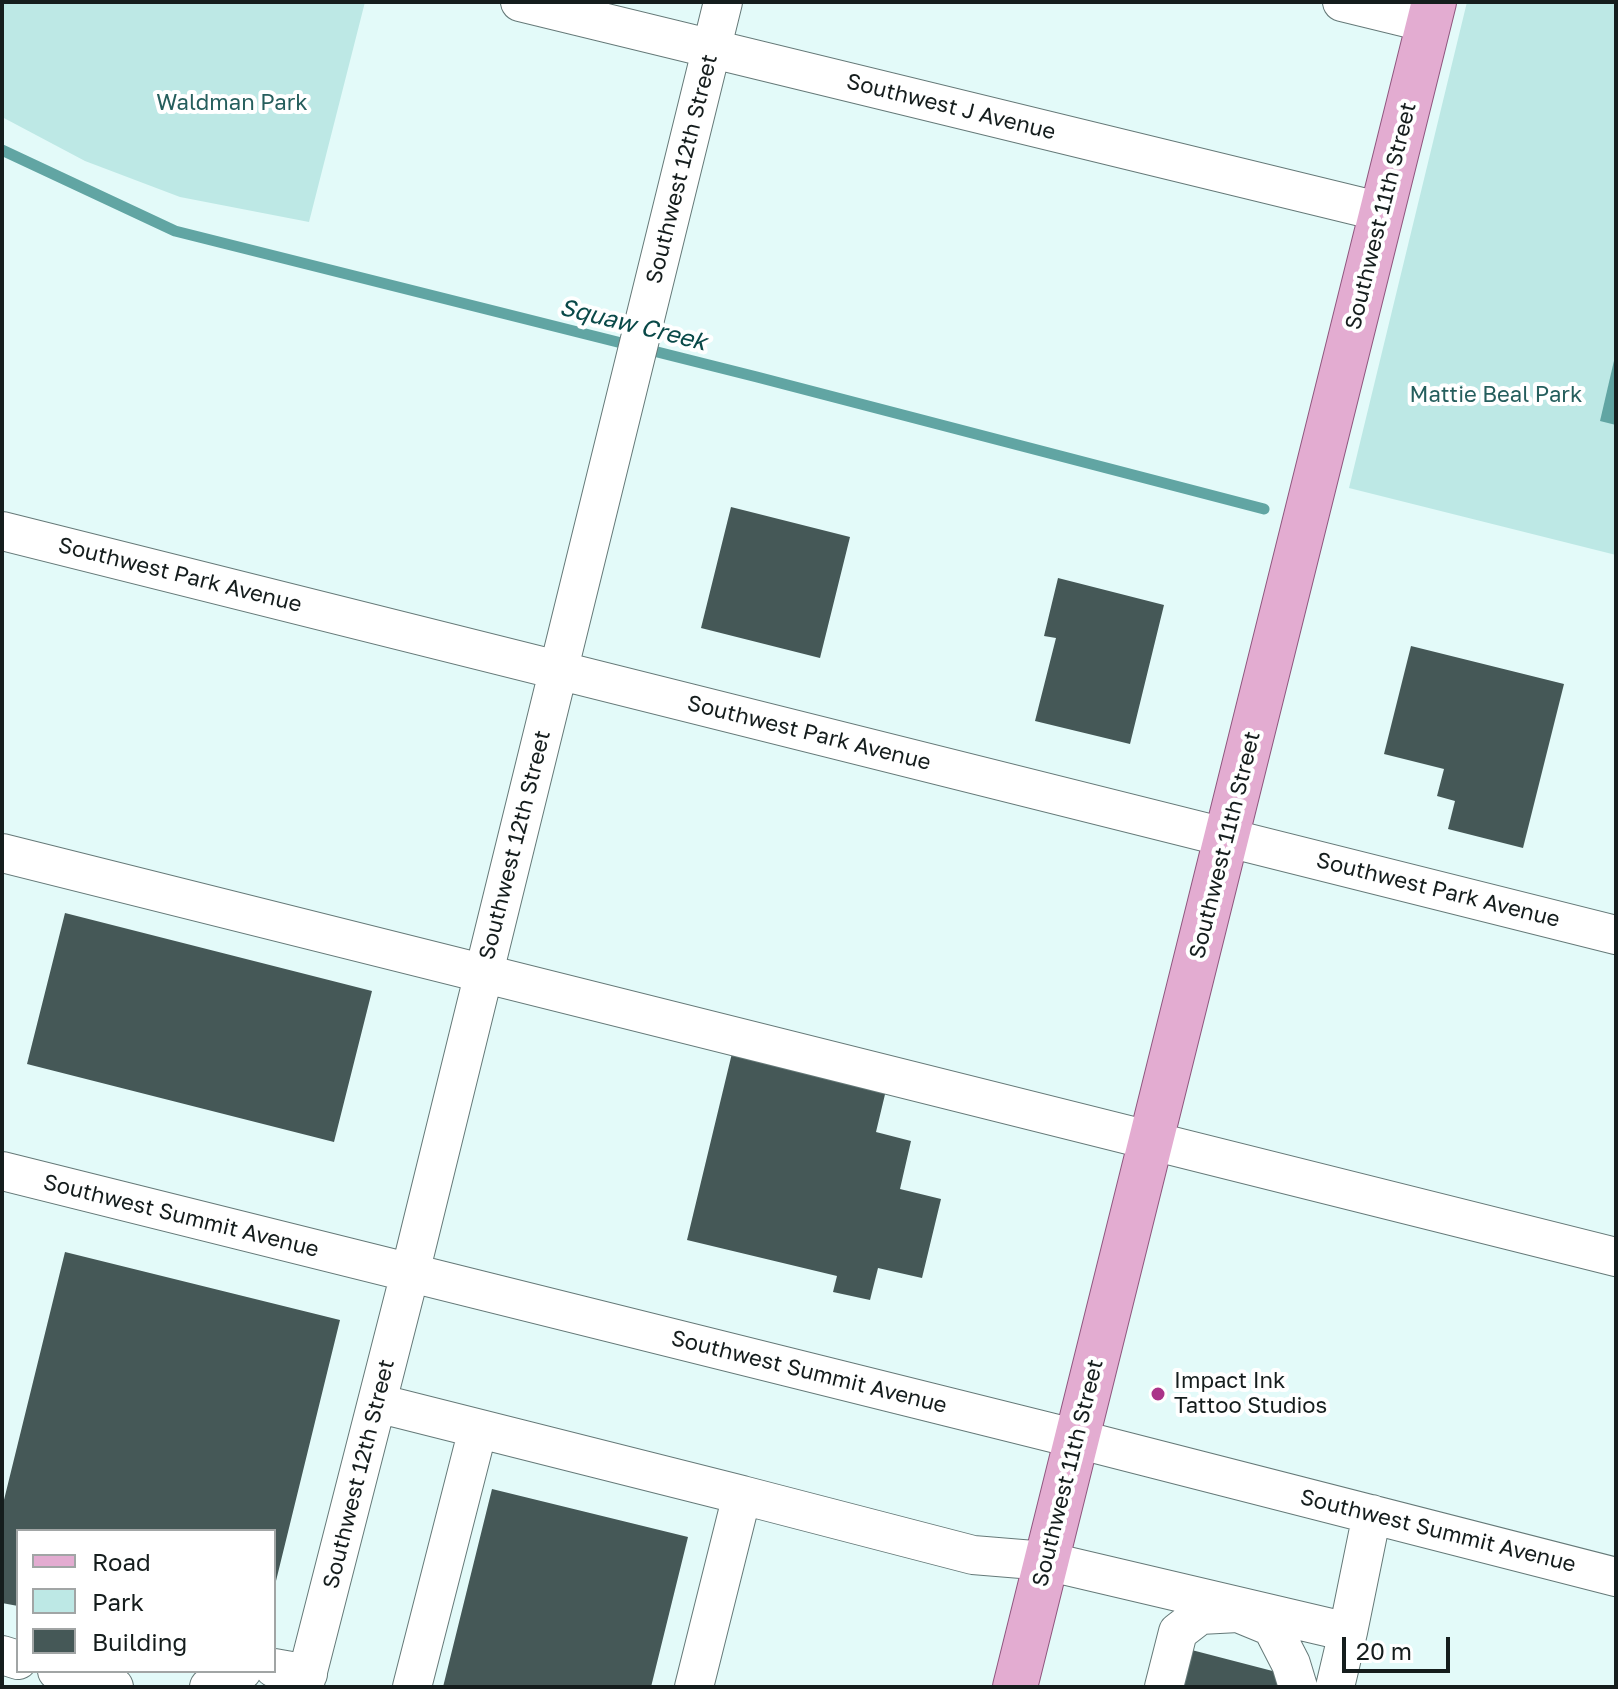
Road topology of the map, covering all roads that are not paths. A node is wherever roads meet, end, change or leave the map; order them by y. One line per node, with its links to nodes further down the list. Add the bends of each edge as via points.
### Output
1 (520, 2): 5 (street, Southwest J Avenue)
2 (723, 2): 5 (street, Southwest 12th Street)
3 (1349, 3): 4 (street)
4 (1431, 12): 6 (main road, Southwest 11th Street)
5 (711, 49): 6 (street, Southwest J Avenue); 8 (street, Southwest 12th Street)
6 (1382, 212): 9 (main road, Southwest 11th Street)
7 (2, 531): 8 (street, Southwest Park Avenue)
8 (558, 670): 9 (street, Southwest Park Avenue); 12 (street, Southwest 12th Street)
9 (1227, 837): 11 (street, Southwest Park Avenue); 13 (main road, Southwest 11th Street)
10 (2, 853): 12 (street)
11 (1616, 935)
12 (484, 972): 13 (street); 16 (street, Southwest 12th Street)
13 (1151, 1140): 15 (street); 19 (main road, Southwest 11th Street)
14 (2, 1171): 16 (street, Southwest Summit Avenue)
15 (1616, 1257)
16 (410, 1273): 17 (street, Southwest 12th Street); 19 (street, Southwest Summit Avenue)
17 (377, 1403): 18 (street); 28 (street, Southwest 12th Street)
18 (478, 1429): 20 (street); 31 (street)
19 (1077, 1439): 21 (street, Southwest Summit Avenue); 22 (main road, Southwest 11th Street)
20 (742, 1495): 22 (street, via 973,1555); 32 (street)
21 (1372, 1514): 23 (street, Southwest Summit Avenue); 25 (street)
22 (1046, 1561): 24 (street); 33 (main road, Southwest 11th Street)
23 (1616, 1577)
24 (1173, 1590): 25 (street); 34 (street)
25 (1348, 1632): 37 (street)
26 (64, 1673): 29 (street)
27 (238, 1673): 30 (street)
28 (295, 1676)
29 (114, 1687)
30 (209, 1687)
31 (412, 1687)
32 (694, 1687)
33 (1015, 1687)
34 (1150, 1687)
35 (1164, 1687): 36 (street, via 1178,1632 1200,1615 1238,1613 1272,1627)
36 (1298, 1687)
37 (1335, 1687)

